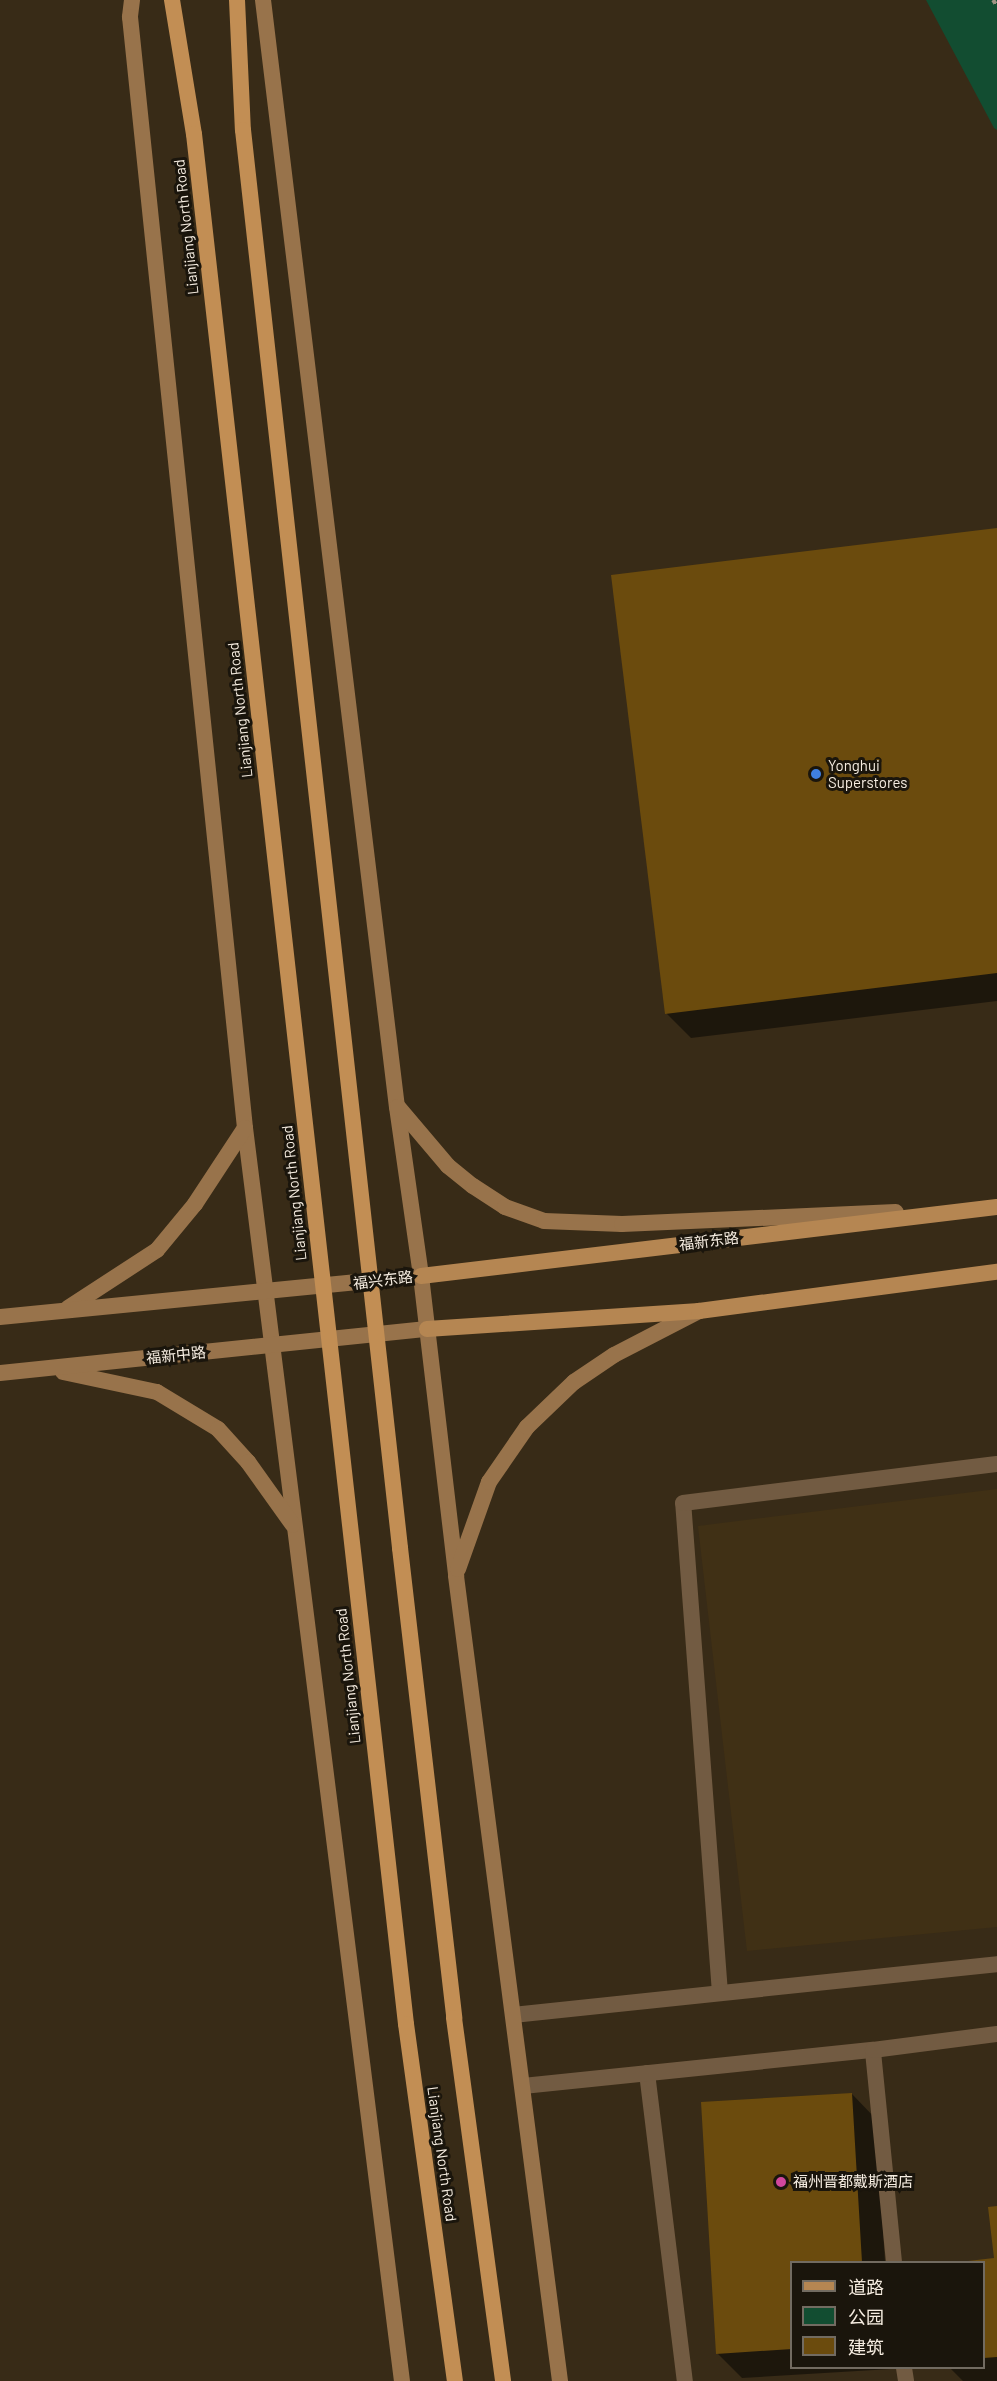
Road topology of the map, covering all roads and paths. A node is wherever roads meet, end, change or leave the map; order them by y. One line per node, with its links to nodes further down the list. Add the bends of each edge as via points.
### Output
1 (132, 0): 8 (main road, via 130,17)
2 (172, 0): 32 (highway, Lianjiang North Road, bridge, via 194,134 406,2024)
3 (237, 0): 33 (highway, Lianjiang North Road, bridge, via 243,130 408,1619 454,2018)
4 (263, 0): 7 (main road)
5 (993, 0): 6 (path)
6 (997, 6)
7 (397, 1107): 9 (main road, via 448,1166 473,1186 505,1207 544,1221 622,1224); 11 (main road)
8 (245, 1128): 12 (main road); 13 (main road, via 195,1204 157,1250)
9 (990, 1208): 11 (main road, 福新东路)
10 (997, 1272): 14 (main road)
11 (421, 1276): 12 (main road, 福兴东路); 16 (main road)
12 (265, 1291): 13 (main road); 17 (main road)
13 (65, 1310): 15 (main road)
14 (699, 1311): 16 (main road); 22 (main road, via 614,1355 574,1382 527,1427 489,1482)
15 (0, 1317)
16 (427, 1329): 17 (main road, 福新中路); 22 (main road)
17 (272, 1344): 18 (main road, 福新中路); 21 (main road)
18 (47, 1368): 19 (main road, 福新中路); 21 (main road, via 157,1392 218,1429 248,1462)
19 (0, 1373)
20 (997, 1464): 24 (lane, via 683,1503)
21 (294, 1527): 31 (main road)
22 (456, 1575): 25 (main road)
23 (997, 1964): 24 (lane)
24 (720, 1993): 25 (lane)
25 (513, 2015): 29 (main road)
26 (997, 2034): 27 (lane)
27 (873, 2050): 28 (lane); 30 (lane)
28 (647, 2073): 29 (lane); 35 (lane)
29 (523, 2086): 34 (main road)
30 (894, 2261)
31 (402, 2381)
32 (455, 2381)
33 (503, 2381)
34 (560, 2381)
35 (685, 2381)

